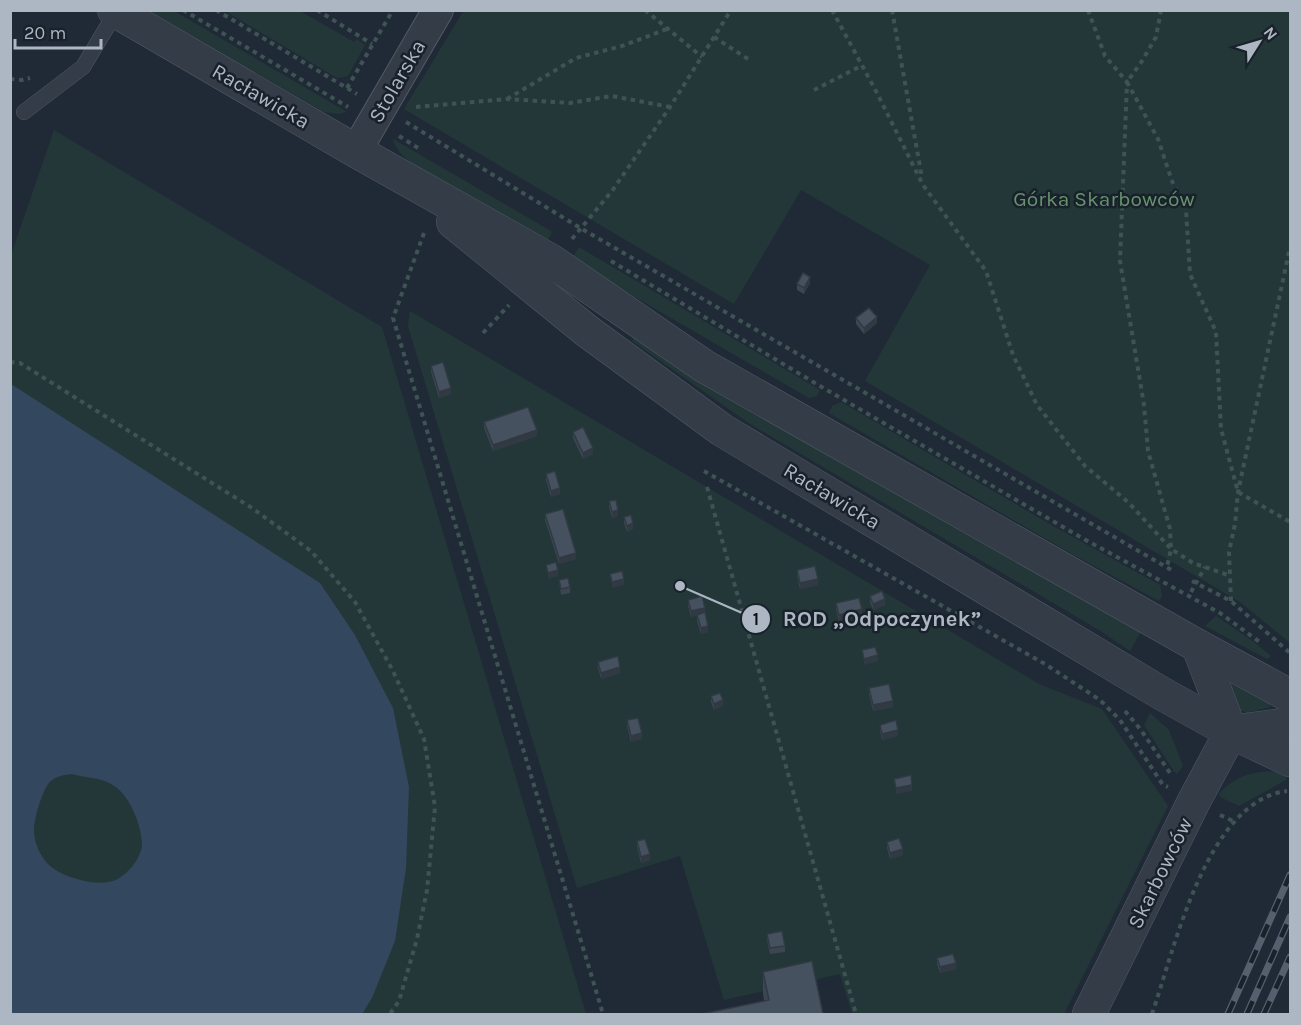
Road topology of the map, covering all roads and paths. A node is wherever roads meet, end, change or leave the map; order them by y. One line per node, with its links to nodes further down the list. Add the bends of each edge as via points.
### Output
1 (183, 10): 26 (path)
2 (216, 10): 20 (path)
3 (317, 10): 15 (path)
4 (393, 10): 15 (path)
5 (438, 10): 30 (street, Stolarska)
6 (645, 10): 13 (path)
7 (731, 10): 14 (path)
8 (832, 10): 18 (path)
9 (892, 10): 33 (path)
10 (1088, 10): 19 (path, via 1105,56)
11 (1161, 10): 19 (path, via 1156,37)
12 (115, 11): 27 (lane, via 83,67); 30 (street, Racławicka)
13 (667, 29): 16 (path); 23 (path, via 576,58)
14 (714, 37): 16 (path); 17 (path)
15 (372, 44): 20 (path)
16 (702, 57): 25 (path)
17 (748, 59)
18 (861, 66): 21 (path); 33 (path)
19 (1127, 82): 44 (path, via 1158,139 1186,210 1190,274 1216,332 1221,429); 46 (path, via 1120,261 1148,450 1170,529)
20 (347, 88): 22 (path)
21 (814, 90)
22 (363, 97)
23 (507, 99): 24 (path); 25 (path, via 570,103 612,96)
24 (409, 107)
25 (670, 107): 35 (path)
26 (350, 108)
27 (24, 112)
28 (400, 119): 35 (path)
29 (389, 131): 31 (path)
30 (356, 152): 32 (street, Racławicka)
31 (426, 152)
32 (408, 181): 34 (street, Racławicka); 39 (street, Racławicka, via 550,260)
33 (923, 185): 46 (path, via 987,271 1013,356 1037,405 1085,466 1129,503)
34 (434, 207): 40 (street, Racławicka); 66 (path, via 393,318)
35 (582, 229): 36 (path, via 574,241); 47 (path)
36 (567, 236)
37 (1290, 247): 44 (path)
38 (607, 260): 54 (path, via 1082,538 1220,613)
39 (641, 321): 40 (street, via 620,323 612,332); 55 (street, Racławicka, via 704,366)
40 (608, 347): 60 (street, Racławicka, via 722,430)
41 (10, 362): 65 (path, via 20,363 252,508 311,551 355,602 424,739 435,807 427,890 417,939 399,1001)
42 (704, 471): 58 (path, via 1045,664 1100,700)
43 (707, 488): 67 (path)
44 (1238, 492): 45 (path); 50 (path)
45 (1290, 522)
46 (1171, 549): 47 (path); 48 (path)
47 (1167, 567): 49 (path)
48 (1205, 567): 50 (path); 51 (path)
49 (1173, 571)
50 (1228, 575): 53 (path)
51 (1194, 582): 52 (path); 53 (path)
52 (1191, 592)
53 (1231, 602): 56 (path)
54 (1263, 644)
55 (1198, 646): 57 (street, Racławicka); 60 (street)
56 (1290, 653)
57 (1290, 696)
58 (1120, 720): 62 (path, via 1125,711); 63 (path, via 1163,784)
59 (1290, 724): 60 (street)
60 (1231, 732): 61 (street, Racławicka); 68 (street, Skarbowców)
61 (1290, 760)
62 (1175, 784)
63 (1171, 788)
64 (1290, 791): 69 (path, via 1256,803 1233,821 1202,874 1174,941)
65 (390, 1014)
66 (603, 1014)
67 (856, 1014)
68 (1089, 1014)
69 (1152, 1014)

